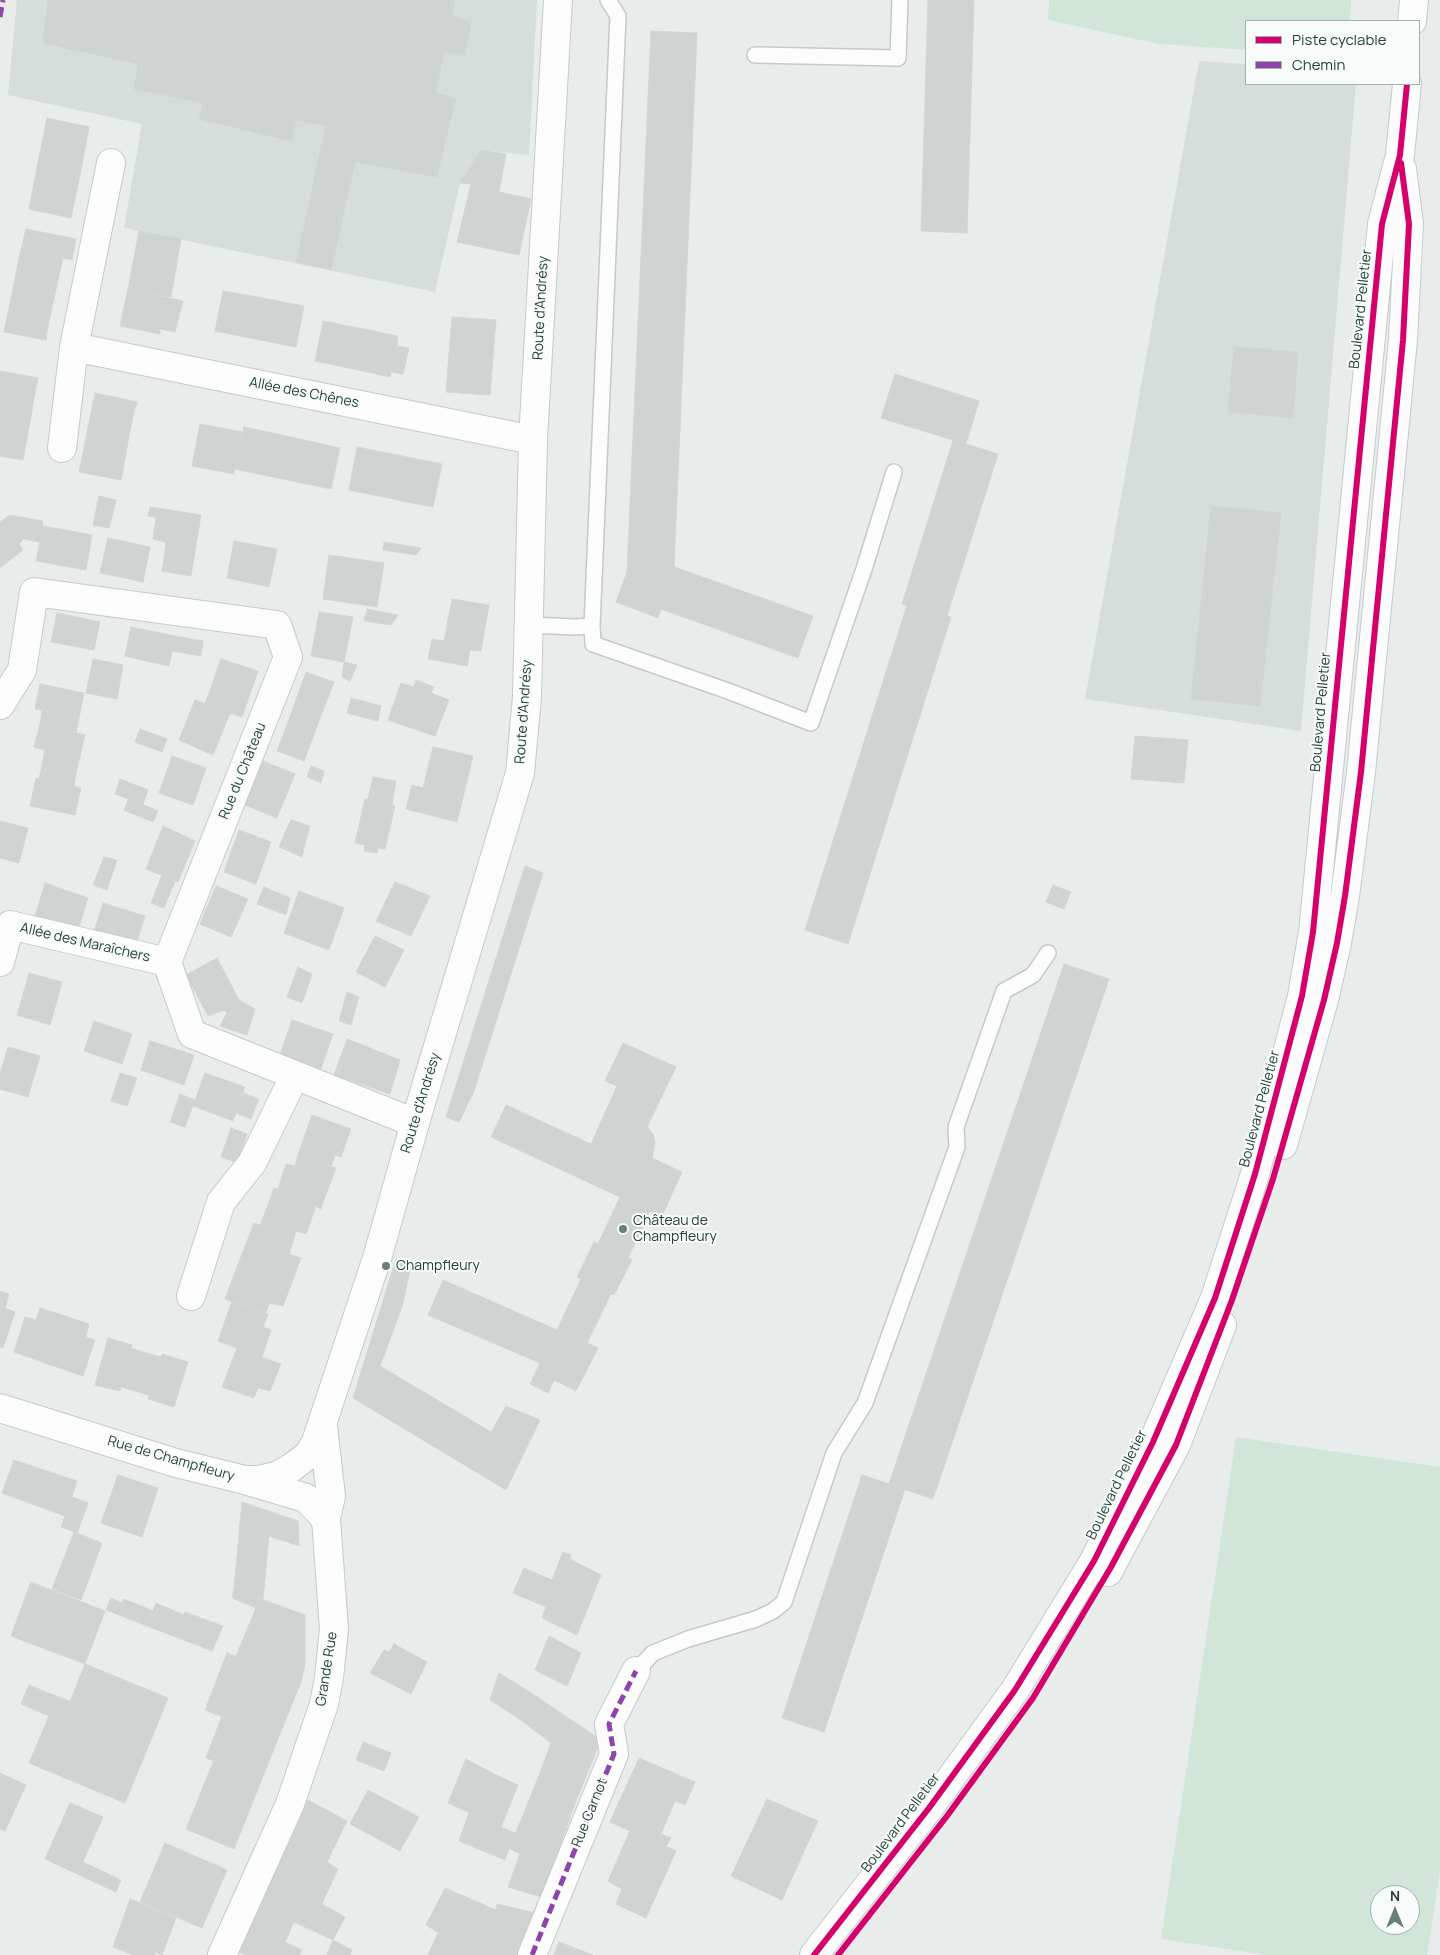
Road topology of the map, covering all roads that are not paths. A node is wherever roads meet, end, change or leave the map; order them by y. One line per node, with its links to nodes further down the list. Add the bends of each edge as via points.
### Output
1 (558, 0): 11 (street, Route d'Andrésy)
2 (608, 0): 15 (lane, via 618,16)
3 (900, 0): 6 (lane, via 898,58)
4 (1414, 0): 5 (street)
5 (1412, 20)
6 (755, 55)
7 (1407, 85): 8 (street, Boulevard Pelletier)
8 (1400, 156): 30 (street, Boulevard Pelletier, via 1382,224 1313,932 1302,996 1255,1174 1215,1298 1153,1442 1094,1562 1015,1690 930,1808); 31 (street, Boulevard Pelletier, via 1409,224 1403,340 1362,772 1335,952 1272,1179 1232,1300 1176,1445 1112,1567 1033,1698 947,1816)
9 (111, 163): 10 (street)
10 (74, 347): 11 (street, Allée des Chênes); 12 (street)
11 (533, 440): 14 (street, Route d'Andrésy)
12 (62, 448)
13 (894, 472): 15 (lane, via 811,723 593,644)
14 (530, 625): 15 (lane); 21 (street, Route d'Andrésy, via 520,773)
15 (592, 626)
16 (0, 705): 19 (street, Rue du Château, via 22,670 34,592 277,625 288,657)
17 (1048, 953): 27 (lane, via 1033,975 1004,991 956,1127 957,1147 865,1403 834,1452 784,1602 756,1619 653,1653)
18 (0, 962): 19 (street, Allée des Maraîchers, via 10,925)
19 (167, 962): 20 (street, via 192,1034)
20 (295, 1075): 21 (street); 22 (street, via 252,1163 221,1202)
21 (415, 1123): 24 (street, Route d'Andrésy, via 378,1254 328,1402)
22 (191, 1296)
23 (0, 1408): 25 (street, Rue de Champfleury, via 176,1463)
24 (323, 1426): 25 (street, Rue de Champfleury, via 308,1455 291,1468 277,1476); 26 (street, Grande Rue, via 331,1496)
25 (245, 1480): 26 (street, via 306,1498)
26 (326, 1520): 28 (street, Grande Rue, via 334,1629 324,1704 290,1804)
27 (636, 1671): 29 (street, Rue Carnot, via 609,1724 614,1754)
28 (222, 1955)
29 (532, 1955)
30 (814, 1955)
31 (838, 1955)

